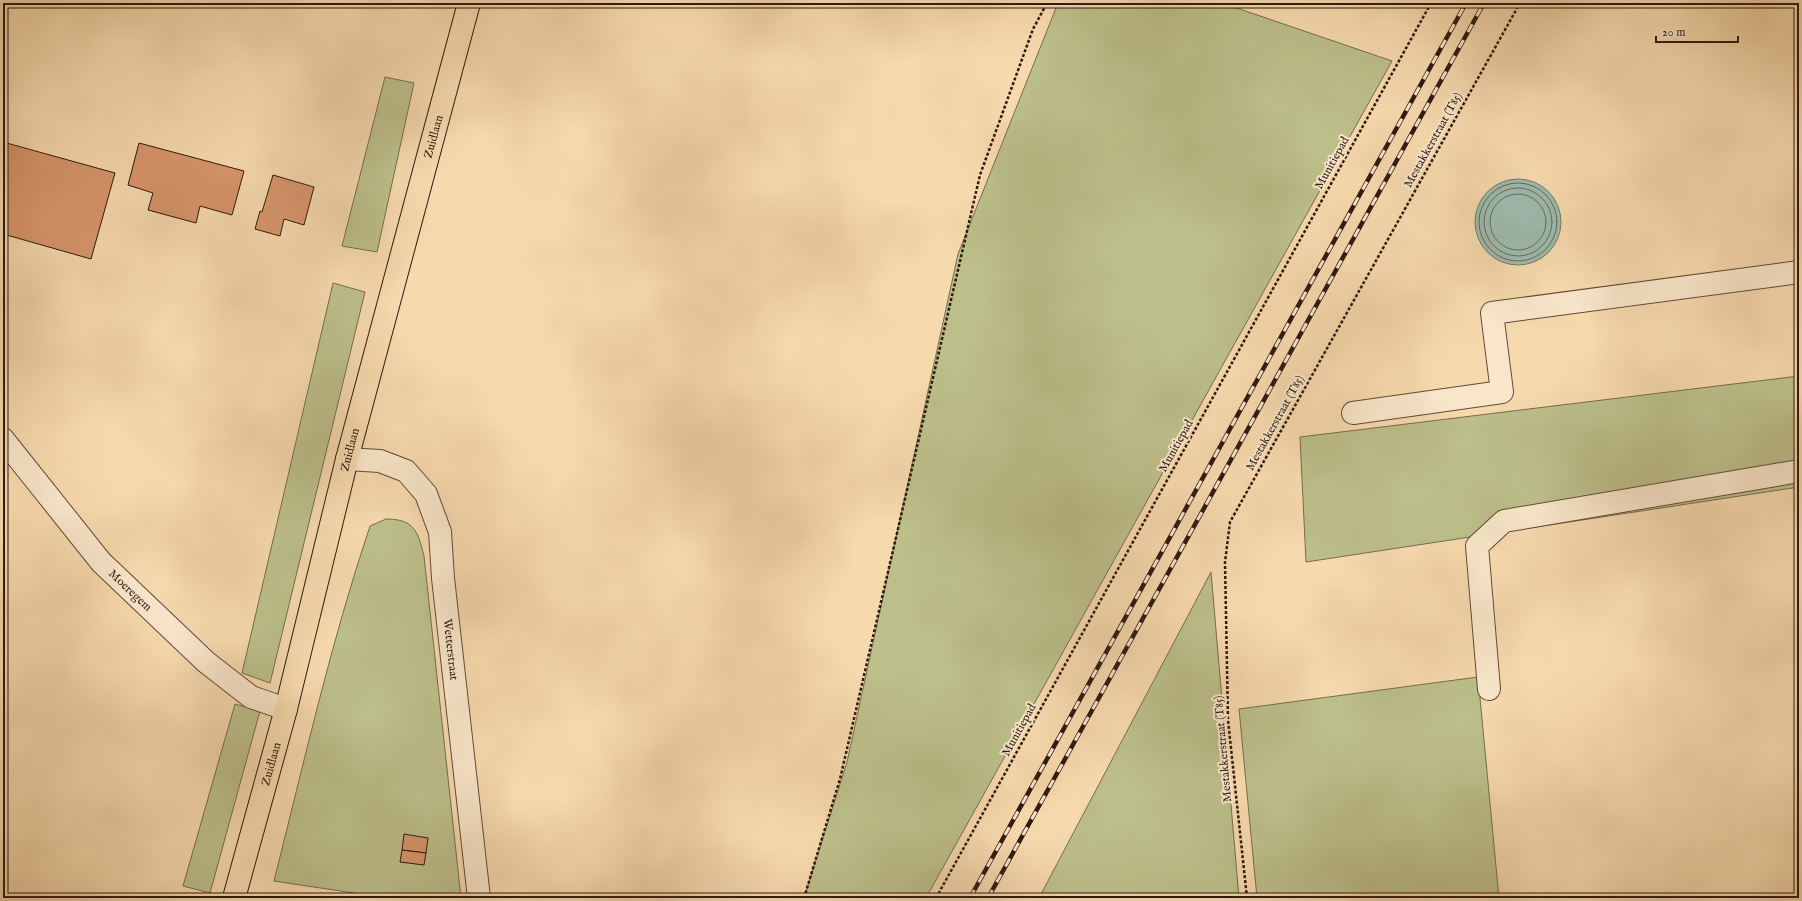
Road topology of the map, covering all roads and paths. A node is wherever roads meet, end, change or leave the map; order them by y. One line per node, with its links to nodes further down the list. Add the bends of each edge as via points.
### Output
1 (469, 3): 8 (main road, Zuidlaan)
2 (1047, 3): 14 (path, via 1033,29 980,175 840,779)
3 (1431, 3): 15 (path, Munitiepad)
4 (1520, 3): 16 (path, Mestakkerstraat (T85), via 1230,522 1225,562 1228,720)
5 (1799, 272): 6 (street, via 1492,313 1502,392)
6 (1353, 413)
7 (3, 439): 11 (street, Moeregem, via 102,562 194,652 251,697)
8 (347, 459): 11 (main road, Zuidlaan); 13 (street, Wetterstraat, via 380,461 406,470 426,494 440,532)
9 (1799, 471): 10 (street, via 1504,520 1477,546)
10 (1489, 689)
11 (286, 709): 12 (main road, Zuidlaan)
12 (234, 898)
13 (479, 898)
14 (804, 898)
15 (936, 898)
16 (1247, 898)

